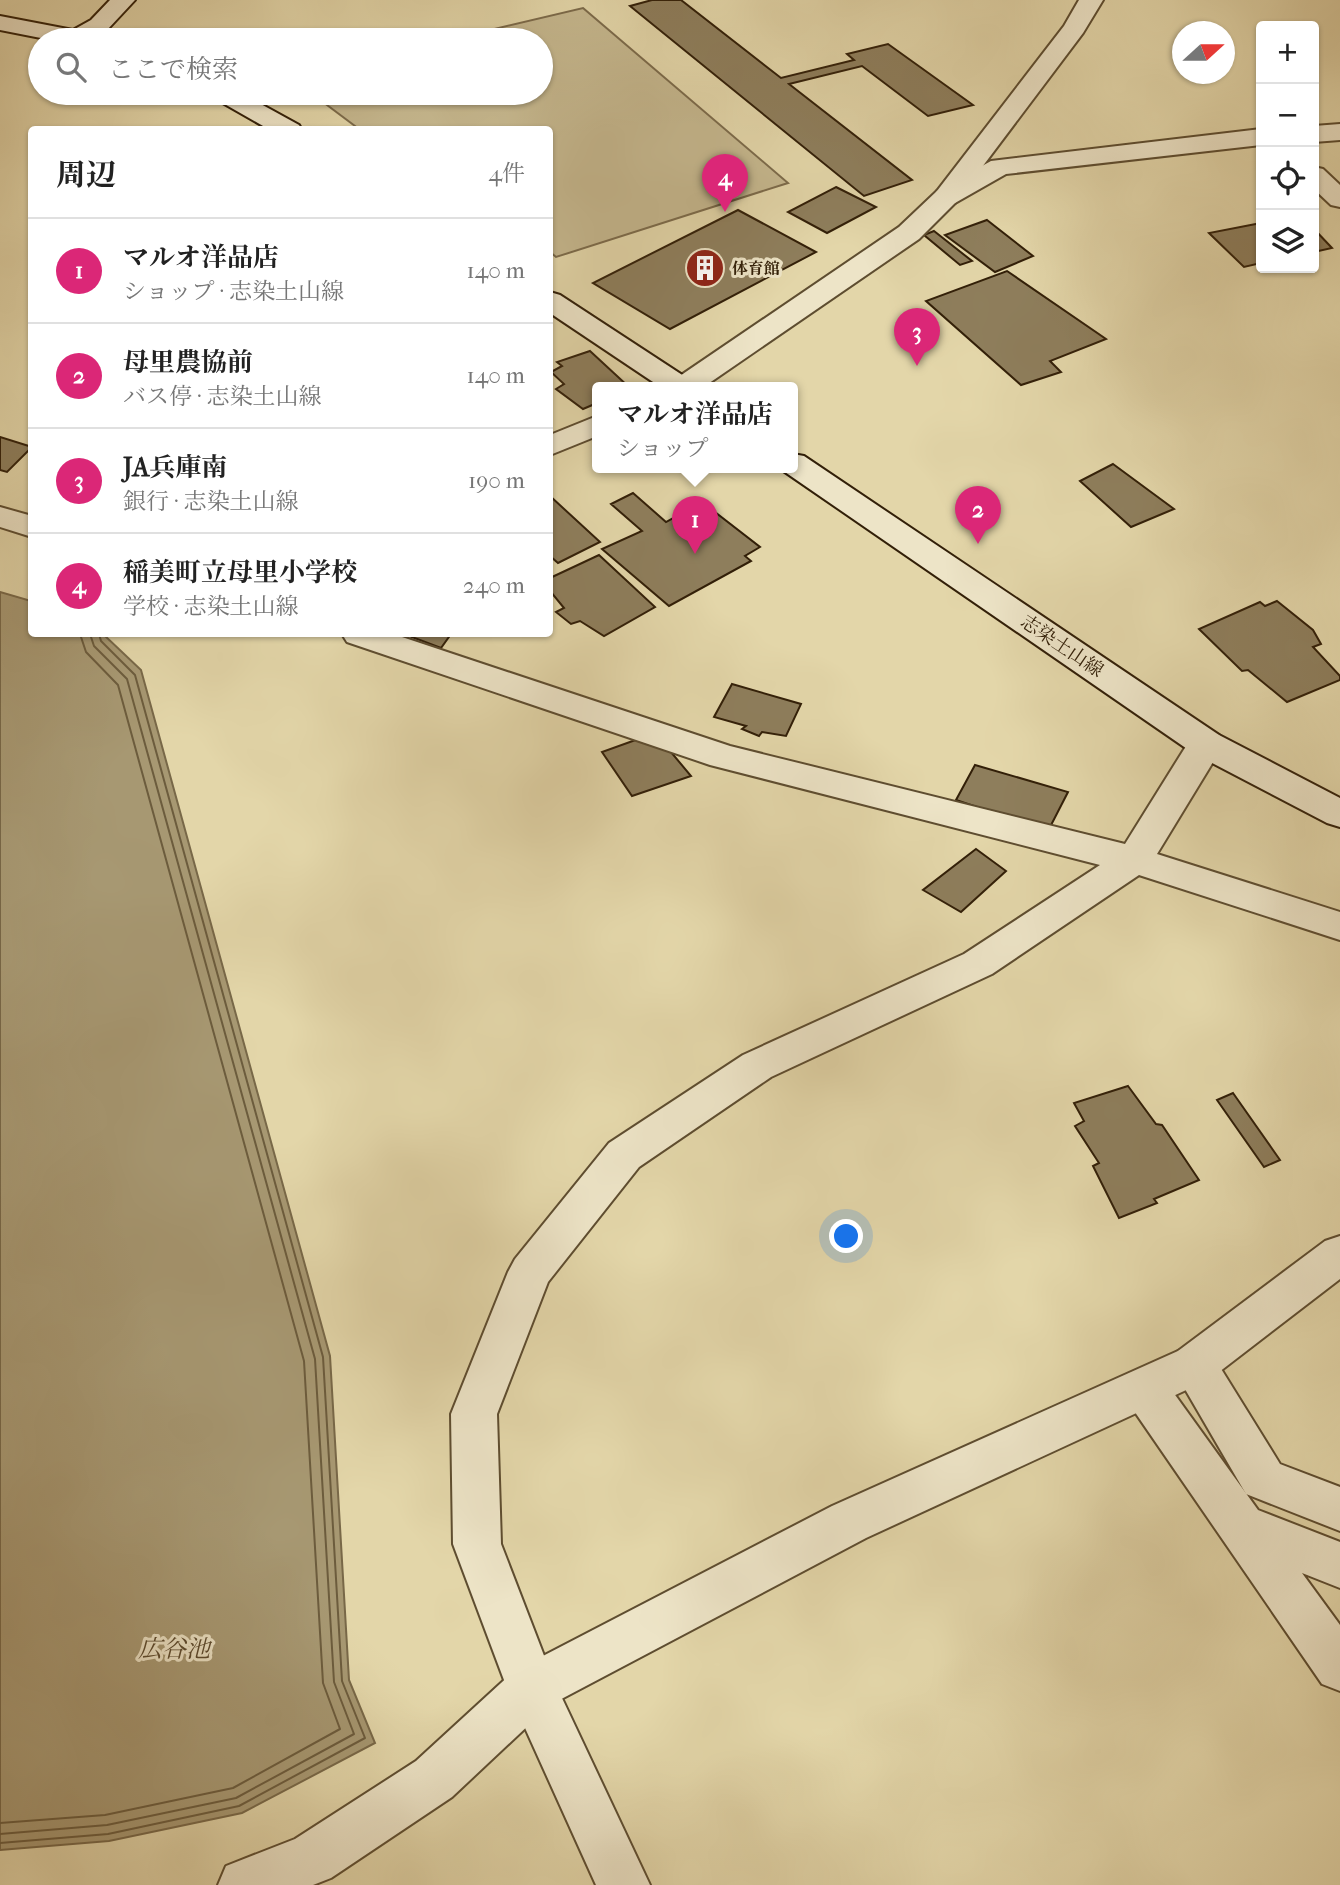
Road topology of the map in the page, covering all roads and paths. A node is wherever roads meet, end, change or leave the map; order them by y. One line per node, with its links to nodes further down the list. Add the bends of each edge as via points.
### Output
1 (123, 0): 5 (street)
2 (1091, 0): 12 (street, via 1075,28)
3 (0, 23): 4 (street)
4 (28, 28)
5 (96, 28)
6 (245, 105): 7 (street)
7 (283, 126)
8 (1340, 132): 9 (street)
9 (1319, 134)
10 (1256, 138): 12 (street, via 1000,167)
11 (1319, 180): 13 (street)
12 (946, 197): 16 (street, via 909,233)
13 (1340, 199)
14 (553, 303): 15 (street)
15 (673, 382)
16 (691, 382)
17 (592, 427): 18 (street)
18 (553, 445)
19 (798, 466): 23 (street, 志染土山線)
20 (0, 517): 21 (street)
21 (28, 526)
22 (368, 637): 25 (street, via 723,756)
23 (1206, 744): 24 (street, 志染土山線); 25 (street)
24 (1340, 814)
25 (1134, 860): 26 (street); 34 (street, via 978,964 757,1066 624,1155 530,1272 474,1414 477,1544)
26 (1340, 926)
27 (1340, 1254): 28 (street)
28 (1194, 1365): 29 (street); 30 (street, via 1263,1479)
29 (1144, 1388): 31 (street); 34 (street, via 849,1522)
30 (1340, 1509)
31 (1241, 1526): 32 (street); 33 (street)
32 (1340, 1565)
33 (1340, 1667)
34 (532, 1688): 35 (street, via 434,1779 312,1859); 36 (street)
35 (245, 1885)
36 (623, 1885)

